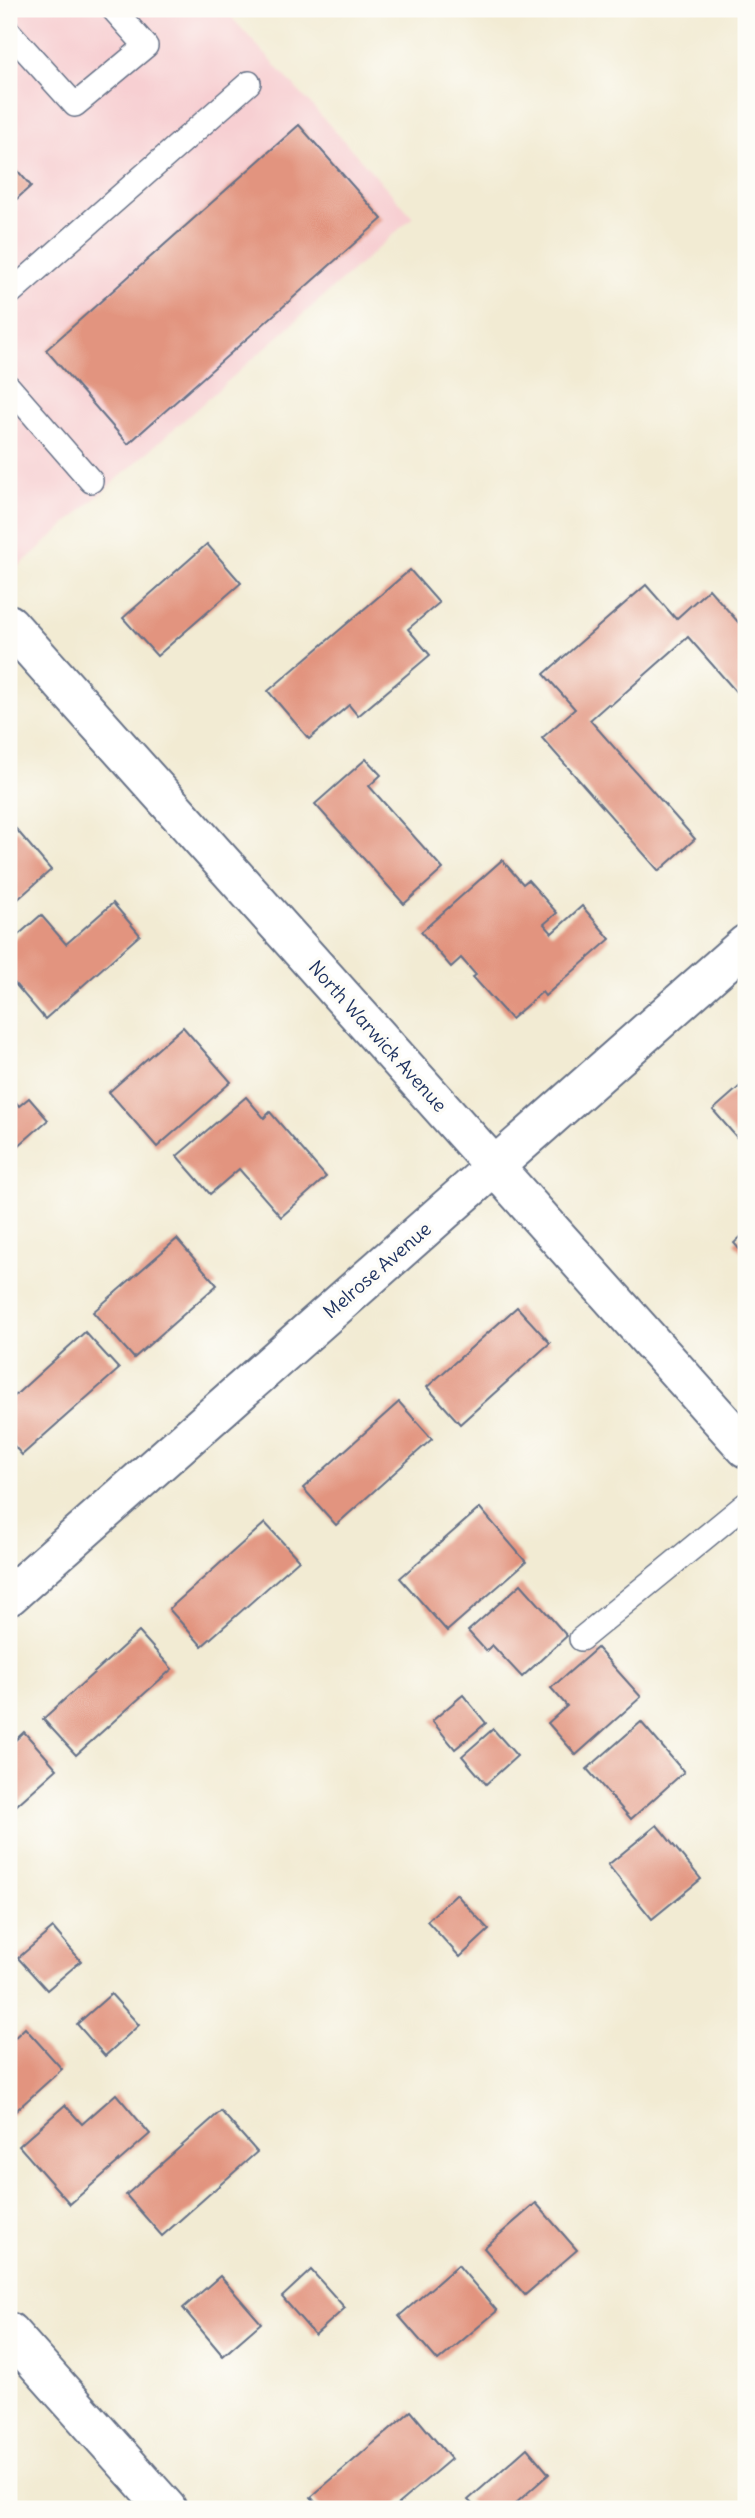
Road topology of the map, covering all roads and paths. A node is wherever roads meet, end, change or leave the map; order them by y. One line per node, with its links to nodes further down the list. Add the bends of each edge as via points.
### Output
1 (113, 9): 2 (lane, via 146,46 75,105)
2 (9, 32)
3 (249, 83): 4 (lane)
4 (9, 294)
5 (9, 387): 6 (lane)
6 (91, 481)
7 (9, 624): 9 (street, North Warwick Avenue)
8 (746, 944): 9 (street, Melrose Avenue)
9 (495, 1167): 10 (street, North Warwick Avenue); 12 (street, Melrose Avenue)
10 (746, 1448)
11 (746, 1504): 13 (lane)
12 (9, 1596)
13 (580, 1639)
14 (9, 2332): 15 (street)
15 (167, 2509)

